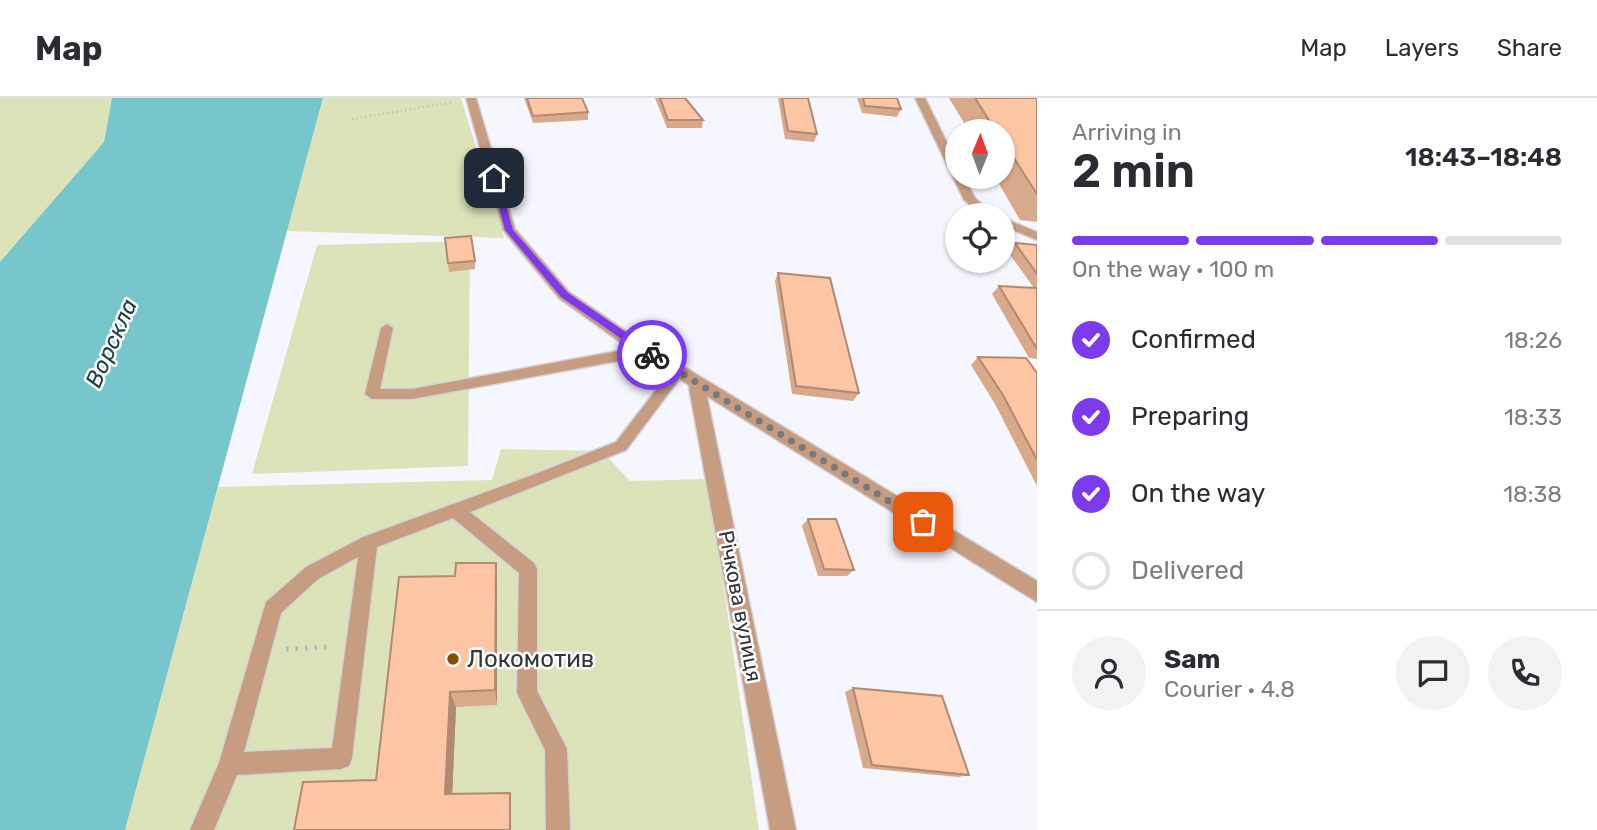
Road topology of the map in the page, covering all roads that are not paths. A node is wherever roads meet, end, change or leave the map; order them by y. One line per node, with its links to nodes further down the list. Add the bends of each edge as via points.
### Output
1 (920, 98): 3 (street)
2 (471, 99): 7 (street, via 509,230 564,295)
3 (945, 149)
4 (1015, 227): 5 (street)
5 (1037, 236)
6 (387, 328): 7 (lane, via 372,394 412,394)
7 (645, 351): 8 (street)
8 (678, 371): 9 (street); 10 (lane, via 621,446)
9 (696, 382): 12 (street); 16 (street, Річкова вулиця)
10 (455, 510): 11 (lane); 15 (lane, via 528,569 527,693 556,749)
11 (369, 542): 13 (lane, via 312,573 273,608); 13 (lane, via 341,758)
12 (1037, 592)
13 (230, 764): 14 (lane)
14 (202, 830)
15 (558, 830)
16 (783, 830)

